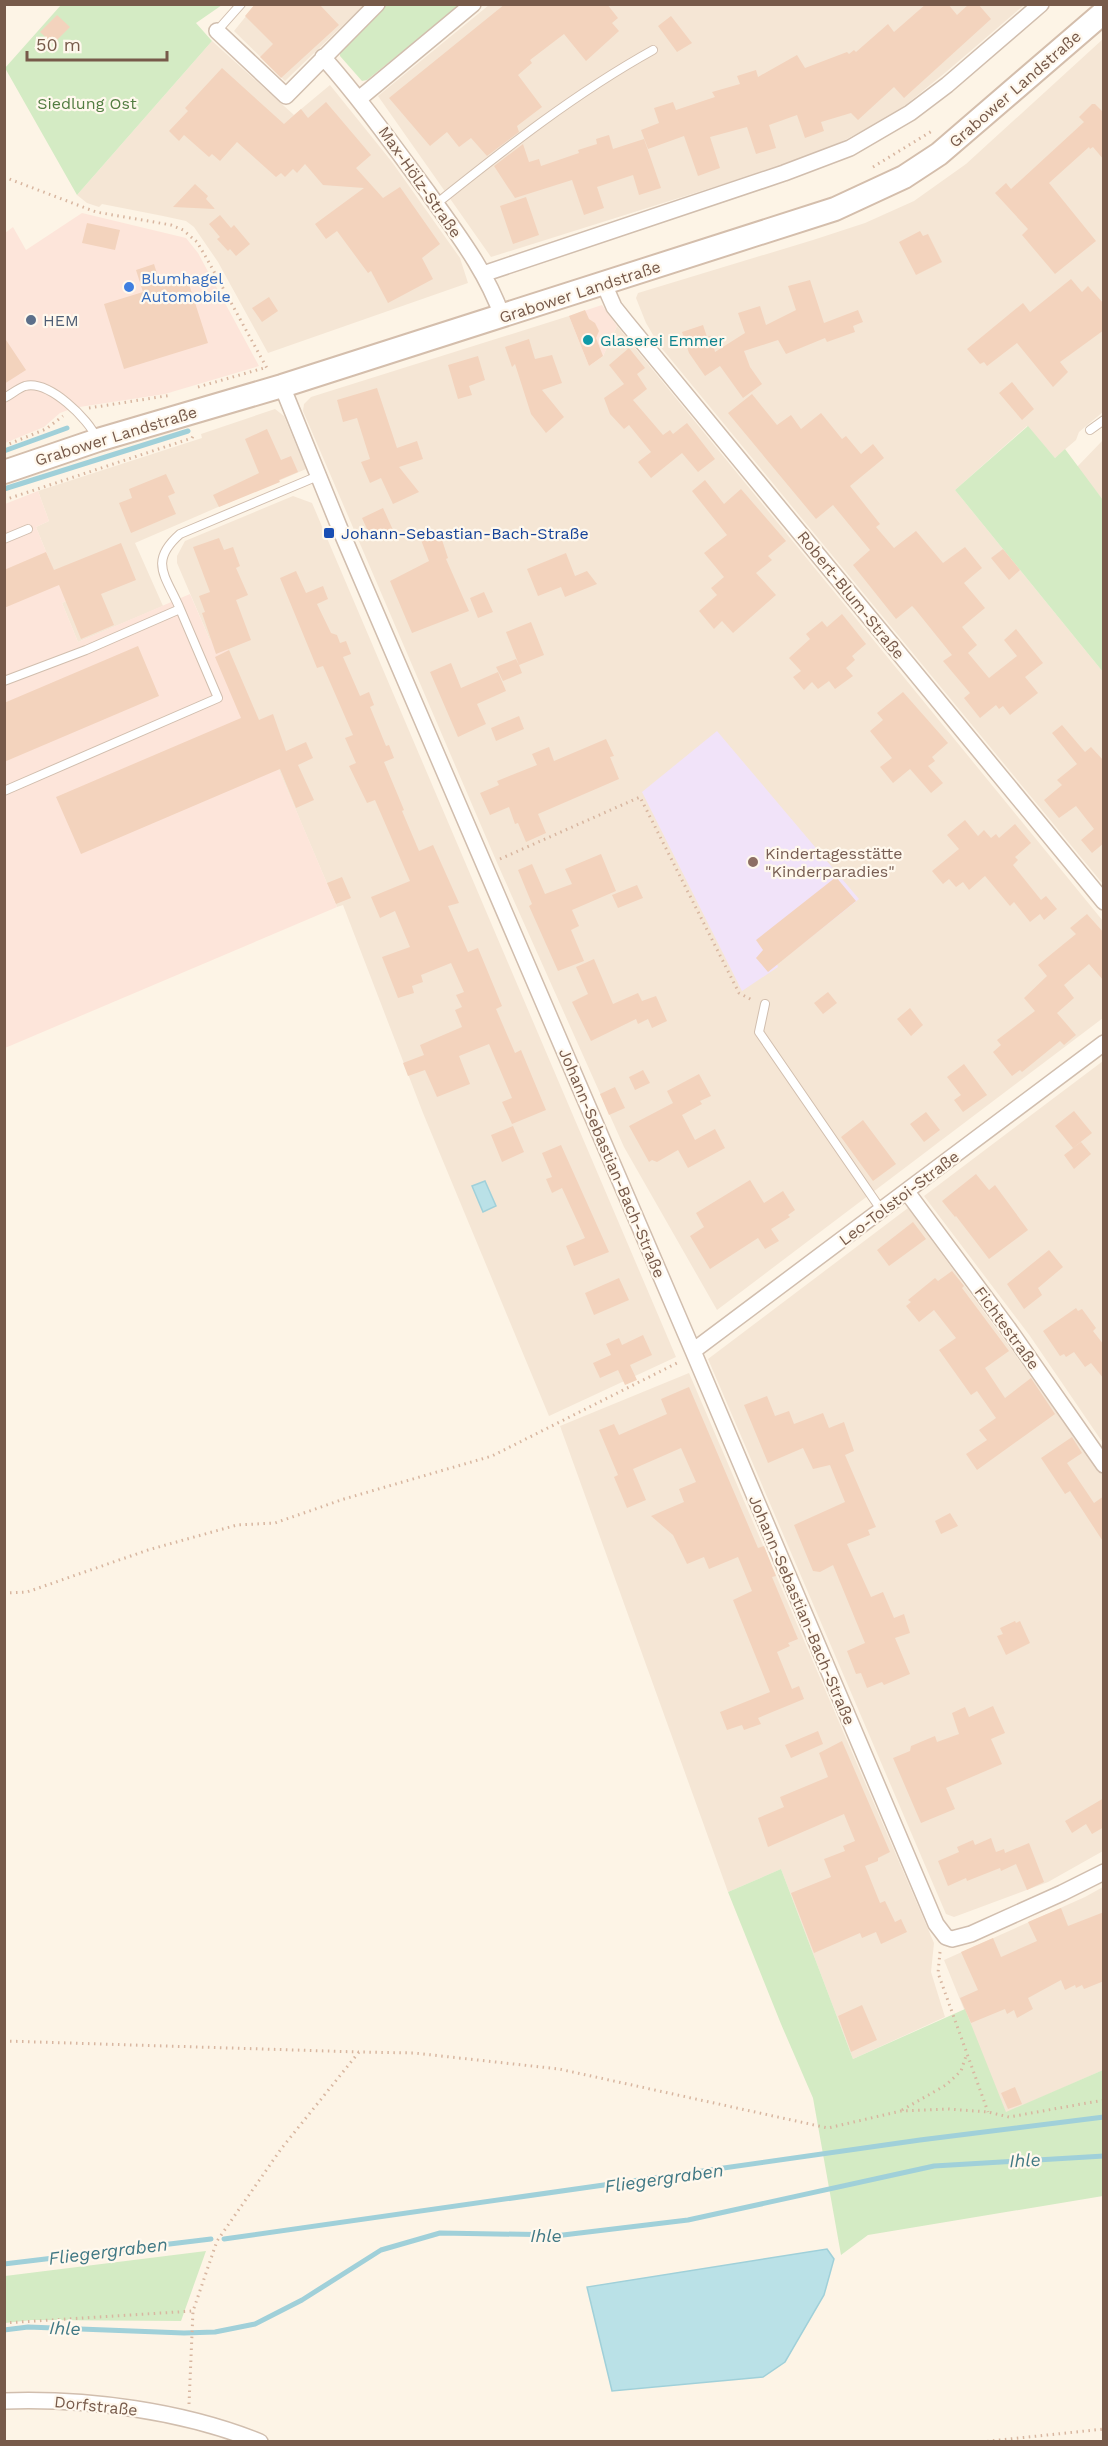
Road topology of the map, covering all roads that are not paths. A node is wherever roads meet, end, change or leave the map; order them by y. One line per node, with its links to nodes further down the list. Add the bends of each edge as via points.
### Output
1 (241, 4): 6 (lane)
2 (377, 4): 8 (street)
3 (473, 4): 9 (street)
4 (1041, 4): 11 (street, via 910,113 850,148)
5 (1104, 12): 12 (main road, Grabower Landstraße, via 970,130 904,177 800,222)
6 (217, 31): 8 (street, via 286,96)
7 (652, 50): 10 (lane, via 541,120)
8 (323, 57): 9 (street, Max-Hölz-Straße)
9 (360, 98): 10 (street, Max-Hölz-Straße)
10 (436, 204): 11 (street, Max-Hölz-Straße)
11 (483, 274): 13 (street, Max-Hölz-Straße)
12 (604, 284): 13 (main road, Grabower Landstraße); 26 (street, Robert-Blum-Straße, via 626,322)
13 (502, 316): 14 (main road, Grabower Landstraße)
14 (282, 386): 18 (main road, Grabower Landstraße); 20 (street, Johann-Sebastian-Bach-Straße)
15 (4, 398): 18 (lane, via 24,386 47,389 86,419)
16 (1104, 420): 17 (lane)
17 (1090, 430)
18 (98, 440): 19 (main road, Grabower Landstraße)
19 (4, 472)
20 (318, 476): 23 (lane, via 180,534 170,543 163,552 162,568); 31 (street, Johann-Sebastian-Bach-Straße)
21 (28, 529): 22 (lane)
22 (4, 539)
23 (180, 609): 24 (lane); 25 (lane, via 218,698)
24 (4, 681)
25 (4, 792)
26 (1104, 902)
27 (765, 1004): 30 (lane, via 759,1032)
28 (1104, 1043): 29 (street, Leo-Tolstoi-Straße)
29 (907, 1192): 30 (street, Leo-Tolstoi-Straße); 32 (street, Fichtestraße)
30 (882, 1211): 31 (street, Leo-Tolstoi-Straße)
31 (693, 1351): 33 (street, Johann-Sebastian-Bach-Straße, via 936,1924 946,1937 960,1937 1004,1920)
32 (1104, 1465)
33 (1104, 1872)
34 (4, 2401): 35 (street, Dorfstraße, via 67,2402 187,2418)
35 (260, 2442)

